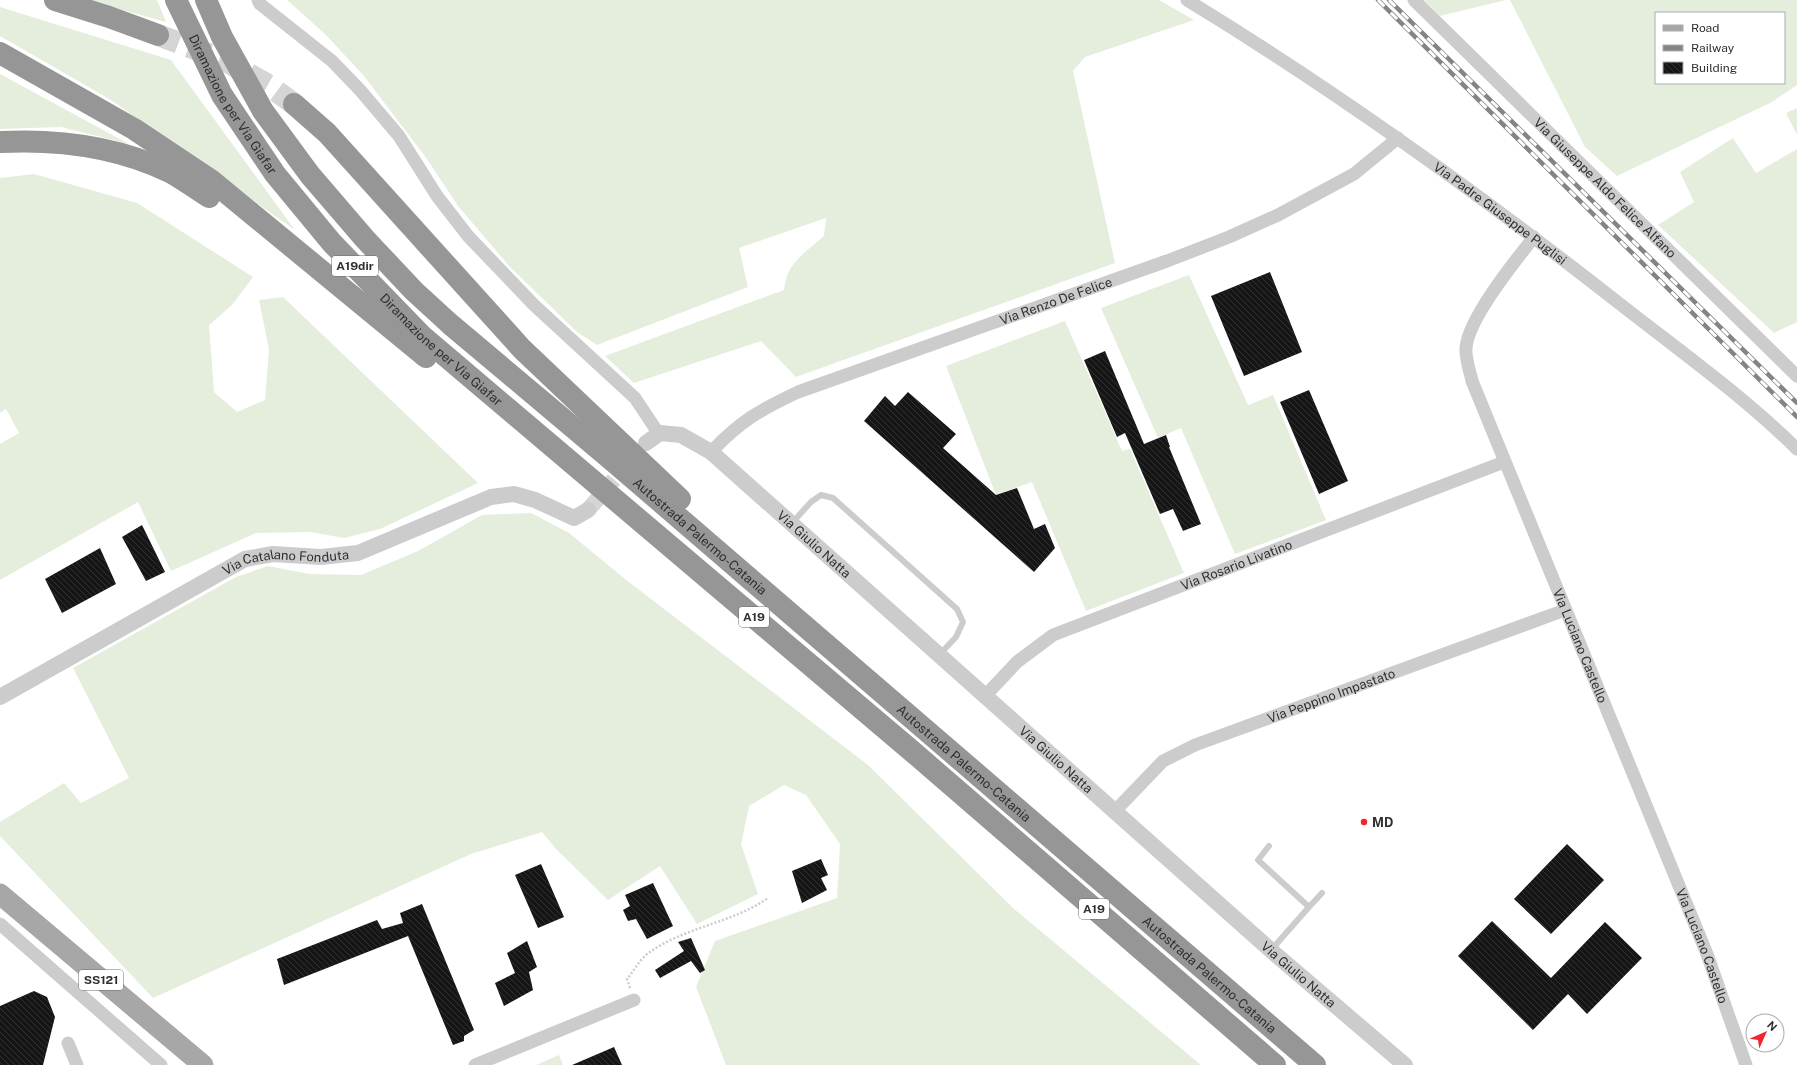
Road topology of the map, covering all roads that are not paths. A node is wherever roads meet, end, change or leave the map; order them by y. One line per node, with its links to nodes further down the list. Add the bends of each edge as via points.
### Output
1 (55, 0): 7 (highway)
2 (176, 0): 20 (highway, Diramazione per Via Giafar / A19dir, via 222,95 275,174 332,243 422,336)
3 (206, 0): 18 (highway, Diramazione per Via Giafar / A19dir, via 222,37 263,111 310,175 365,239 414,291 450,324)
4 (258, 0): 15 (street, via 332,60 360,90 398,136 437,196 468,236 534,305 635,398)
5 (1186, 0): 10 (street, Via Padre Giuseppe Puglisi, via 1262,46)
6 (1414, 0): 14 (street, Via Giuseppe Aldo Felice Alfano)
7 (158, 35)
8 (0, 53): 13 (highway, via 134,129 200,173)
9 (294, 104): 24 (highway, via 327,133 522,348 668,489 725,538)
10 (1398, 138): 12 (street, Via Padre Giuseppe Puglisi); 17 (street, Via Renzo De Felice, via 1354,174 1271,218 1167,261 798,392 745,419)
11 (0, 142): 13 (highway, via 66,143 104,148 139,159 171,172)
12 (1534, 237): 16 (street, Via Padre Giuseppe Puglisi, via 1734,394); 19 (street, Via Luciano Castello, via 1475,320 1466,348 1472,381)
13 (308, 261): 28 (highway)
14 (1797, 376)
15 (653, 439): 17 (street, Via Giulio Natta, via 681,435)
16 (1797, 449)
17 (711, 452): 22 (street, Via Giulio Natta)
18 (613, 461): 24 (highway, Autostrada Palermo-Catania / A19)
19 (1504, 462): 23 (street, Via Luciano Castello); 26 (street, Via Rosario Livatino, via 1053,635 1017,662)
20 (595, 481): 28 (highway, Autostrada Palermo-Catania / A19)
21 (588, 510): 27 (street, Via Catalano Fonduta, via 574,518 535,500 514,494 491,496 358,553 321,557 273,554 244,559)
22 (791, 524): 25 (street, Via Giulio Natta); 25 (lane, via 821,495 832,498 957,609 963,622 956,637)
23 (1566, 610): 29 (street, Via Peppino Impastato, via 1195,745 1163,761); 45 (street, Via Luciano Castello, via 1707,954)
24 (805, 626): 43 (highway, Autostrada Palermo-Catania / A19)
25 (939, 655): 26 (street, Via Giulio Natta)
26 (985, 696): 29 (street, Via Giulio Natta)
27 (0, 697)
28 (913, 752): 42 (highway, Autostrada Palermo-Catania / A19)
29 (1115, 812): 35 (street, Via Giulio Natta)
30 (1269, 846): 33 (lane, via 1258,860)
31 (1322, 893): 33 (lane)
32 (0, 894): 40 (main road, SS121)
33 (1309, 907): 35 (lane)
34 (0, 924): 39 (street)
35 (1271, 951): 44 (street, Via Giulio Natta)
36 (634, 1000): 41 (street)
37 (68, 1043): 38 (street)
38 (77, 1065)
39 (161, 1065)
40 (203, 1065)
41 (475, 1065)
42 (1275, 1065)
43 (1315, 1065)
44 (1405, 1065)
45 (1746, 1065)

